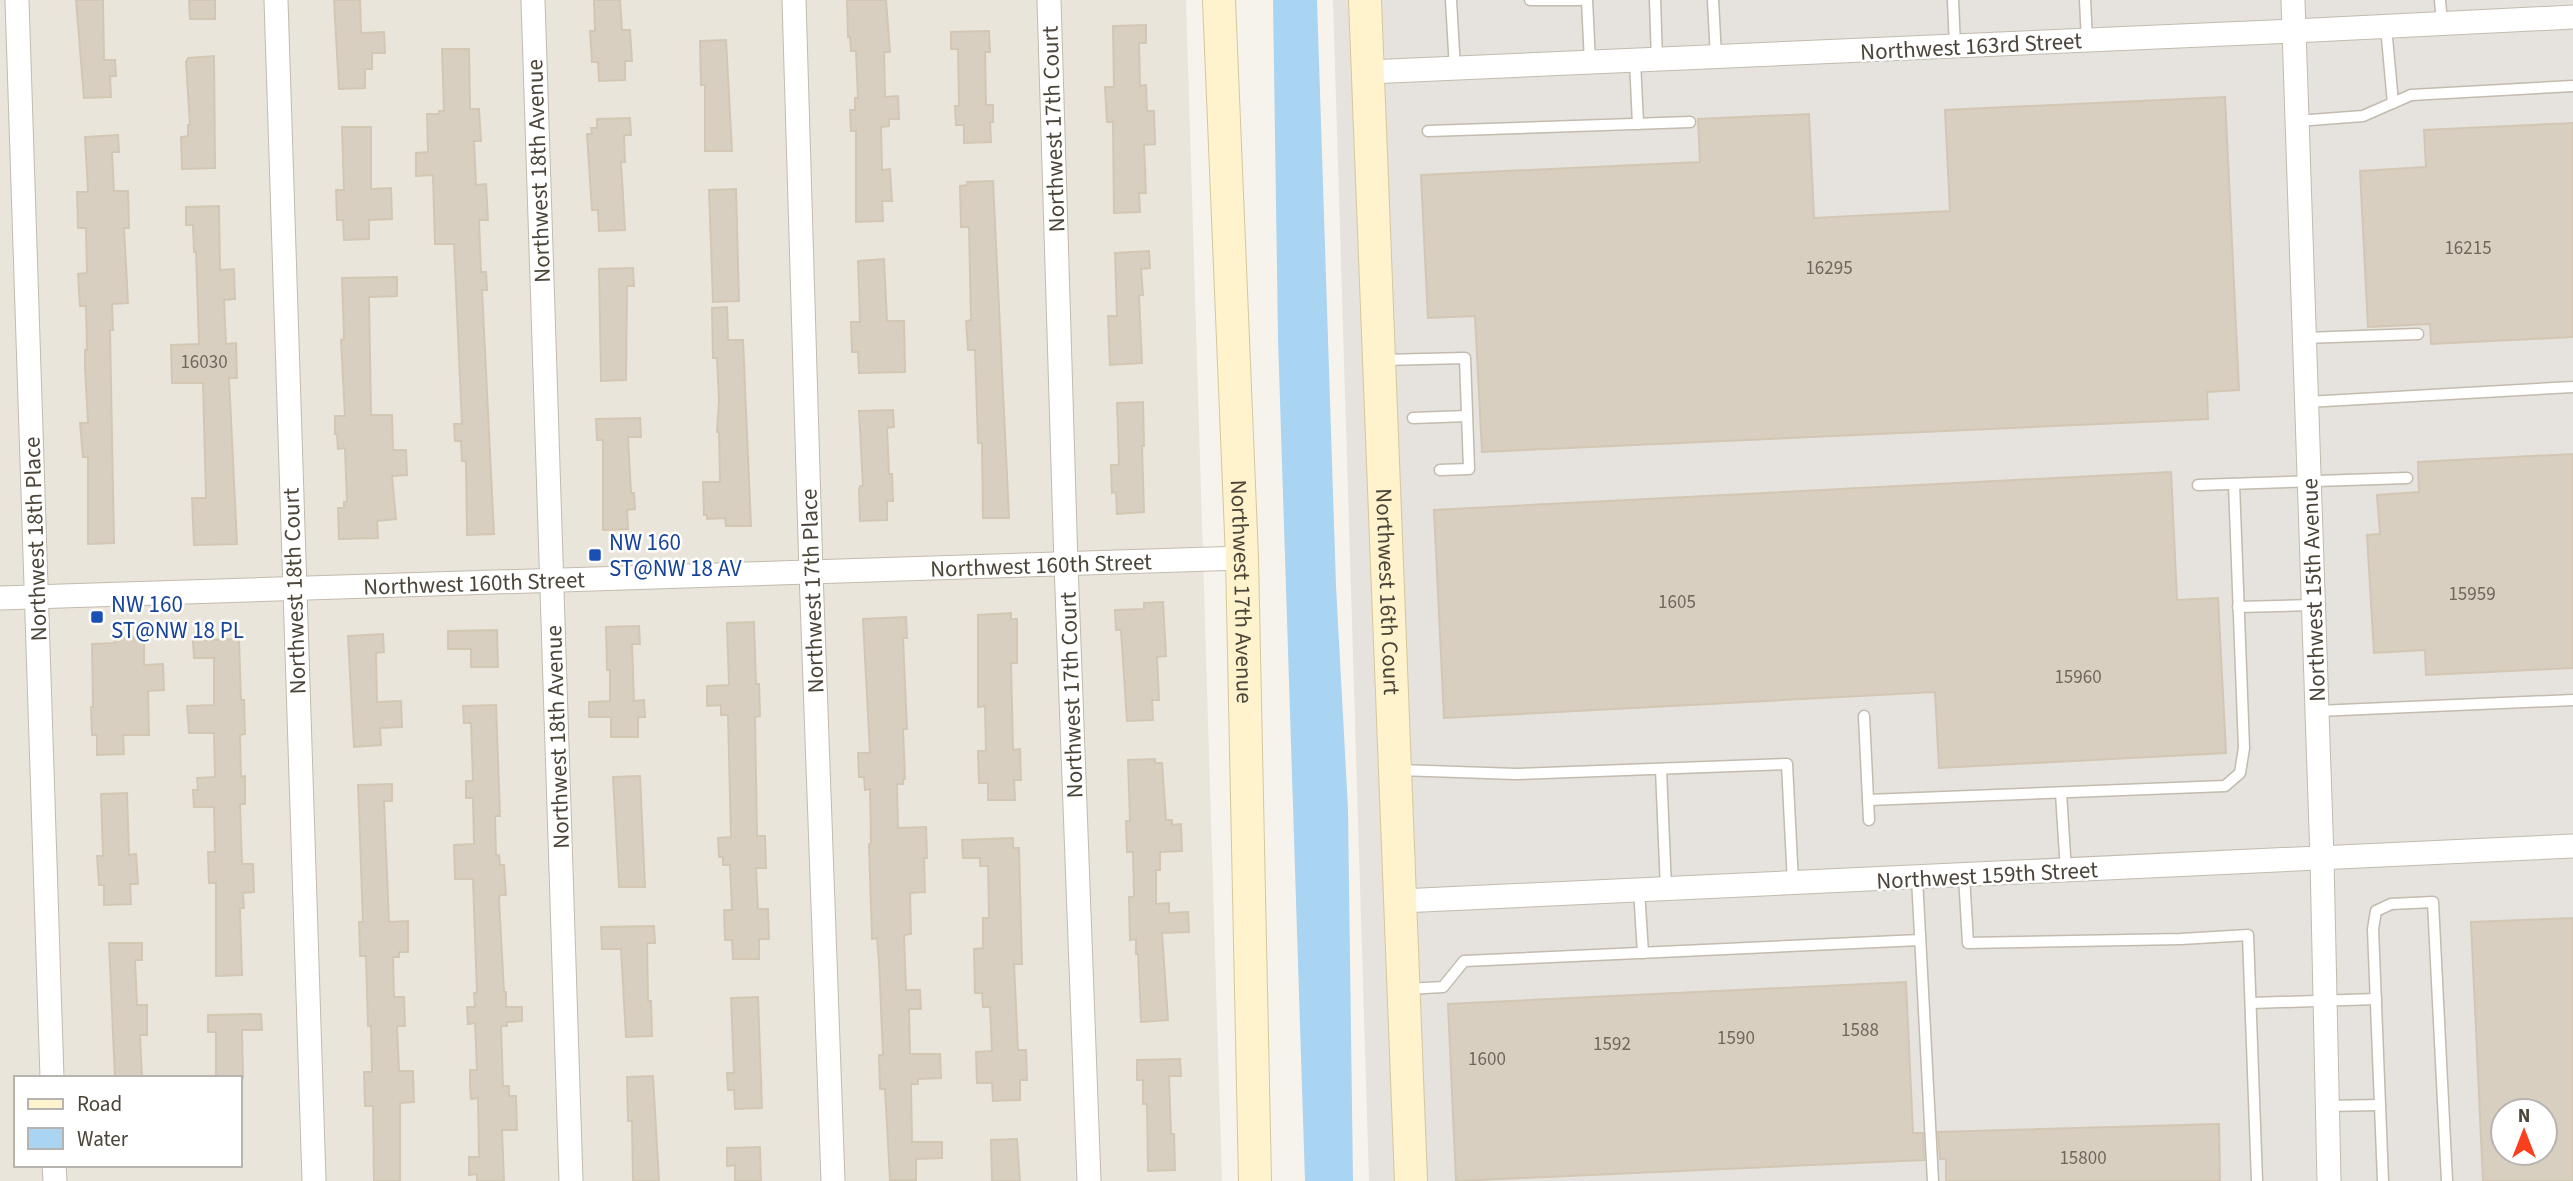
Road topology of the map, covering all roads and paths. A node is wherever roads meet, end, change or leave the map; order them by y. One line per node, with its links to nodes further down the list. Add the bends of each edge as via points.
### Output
1 (17, 0): 52 (street, Northwest 18th Place)
2 (276, 0): 51 (street, Northwest 18th Court)
3 (533, 0): 50 (street, Northwest 18th Avenue)
4 (794, 0): 49 (street, Northwest 17th Place)
5 (1049, 0): 48 (street, Northwest 17th Court)
6 (1219, 0): 47 (street, Northwest 17th Avenue)
7 (1365, 0): 28 (street, Northwest 16th Court)
8 (1451, 0): 27 (lane)
9 (1530, 0): 10 (lane)
10 (1580, 0)
11 (1587, 0): 26 (lane)
12 (1656, 0): 25 (lane)
13 (1713, 0): 24 (lane)
14 (1953, 0): 23 (lane)
15 (2085, 0): 22 (lane)
16 (2293, 0): 21 (street, Northwest 15th Avenue)
17 (2440, 0): 19 (lane)
18 (2573, 17): 19 (street, Northwest 163rd Street)
19 (2442, 24): 20 (street, Northwest 163rd Street)
20 (2386, 27): 21 (street, Northwest 163rd Street); 30 (lane)
21 (2294, 31): 22 (street, Northwest 163rd Street); 31 (street, Northwest 15th Avenue)
22 (2087, 41): 23 (street, Northwest 163rd Street)
23 (1955, 47): 24 (street, Northwest 163rd Street)
24 (1716, 57): 25 (street, Northwest 163rd Street)
25 (1646, 60): 26 (street, Northwest 163rd Street); 33 (lane)
26 (1590, 62): 27 (street, Northwest 163rd Street)
27 (1455, 69): 28 (street, Northwest 163rd Street)
28 (1368, 72): 37 (street, Northwest 16th Court)
29 (2573, 86): 30 (lane, via 2411,95)
30 (2393, 103): 31 (lane, via 2363,116)
31 (2297, 121): 36 (street, Northwest 15th Avenue)
32 (1690, 122): 33 (lane)
33 (1638, 124): 34 (lane)
34 (1428, 131)
35 (2418, 334): 36 (lane)
36 (2304, 338): 39 (street, Northwest 15th Avenue)
37 (1380, 360): 40 (lane, via 1465,358); 60 (street, Northwest 16th Court)
38 (2573, 387): 39 (lane)
39 (2307, 402): 44 (street, Northwest 15th Avenue)
40 (1467, 416): 41 (lane); 42 (lane, via 1469,469)
41 (1413, 418)
42 (1440, 470)
43 (2407, 478): 44 (lane)
44 (2309, 481): 45 (lane); 54 (street, Northwest 15th Avenue)
45 (2234, 484): 46 (lane); 55 (lane)
46 (2198, 485)
47 (1242, 558): 48 (street, Northwest 160th Street); 86 (street, Northwest 17th Avenue)
48 (1066, 564): 49 (street, Northwest 160th Street); 85 (street, Northwest 17th Court)
49 (811, 572): 50 (street, Northwest 160th Street); 84 (street, Northwest 17th Place)
50 (551, 580): 51 (street, Northwest 160th Street); 83 (street, Northwest 18th Avenue)
51 (294, 589): 52 (street, Northwest 160th Street); 82 (street, Northwest 18th Court)
52 (37, 597): 53 (street, Northwest 160th Street); 79 (street, Northwest 18th Place)
53 (0, 598)
54 (2313, 606): 55 (lane); 57 (street, Northwest 15th Avenue)
55 (2238, 607): 61 (lane, via 2241,773 2225,786)
56 (2573, 700): 57 (lane)
57 (2317, 711): 65 (street, Northwest 15th Avenue)
58 (1864, 716): 62 (lane)
59 (1661, 769): 60 (lane, via 1516,774); 69 (lane, via 1787,764); 70 (lane)
60 (1396, 770): 72 (street, Northwest 16th Court)
61 (2061, 793): 62 (lane); 66 (lane)
62 (1868, 800): 63 (lane)
63 (1869, 820)
64 (2573, 846): 65 (street, Northwest 159th Street)
65 (2322, 859): 66 (street, Northwest 159th Street); 77 (street, Northwest 15th Avenue)
66 (2066, 871): 67 (street, Northwest 159th Street)
67 (1964, 876): 68 (street, Northwest 159th Street); 78 (lane, via 1968,943 2248,935)
68 (1917, 878): 69 (street, Northwest 159th Street); 73 (lane)
69 (1793, 883): 70 (street, Northwest 159th Street)
70 (1666, 889): 71 (street, Northwest 159th Street)
71 (1639, 890): 72 (street, Northwest 159th Street); 74 (lane)
72 (1401, 901): 75 (street, Northwest 16th Court)
73 (1920, 940): 74 (lane); 88 (lane)
74 (1643, 953): 75 (lane, via 1464,961 1443,987)
75 (1404, 989): 87 (street, Northwest 16th Court)
76 (2376, 999): 77 (lane); 80 (lane); 92 (lane, via 2376,911 2391,904 2433,902)
77 (2325, 1001): 78 (lane); 81 (street, Northwest 15th Avenue)
78 (2251, 1003): 89 (lane)
79 (52, 1076)
80 (2380, 1105): 81 (lane); 91 (lane)
81 (2327, 1106): 90 (street, Northwest 15th Avenue)
82 (314, 1181)
83 (571, 1181)
84 (833, 1181)
85 (1089, 1181)
86 (1255, 1181)
87 (1411, 1181)
88 (1933, 1181)
89 (2257, 1181)
90 (2329, 1181)
91 (2383, 1181)
92 (2447, 1181)

